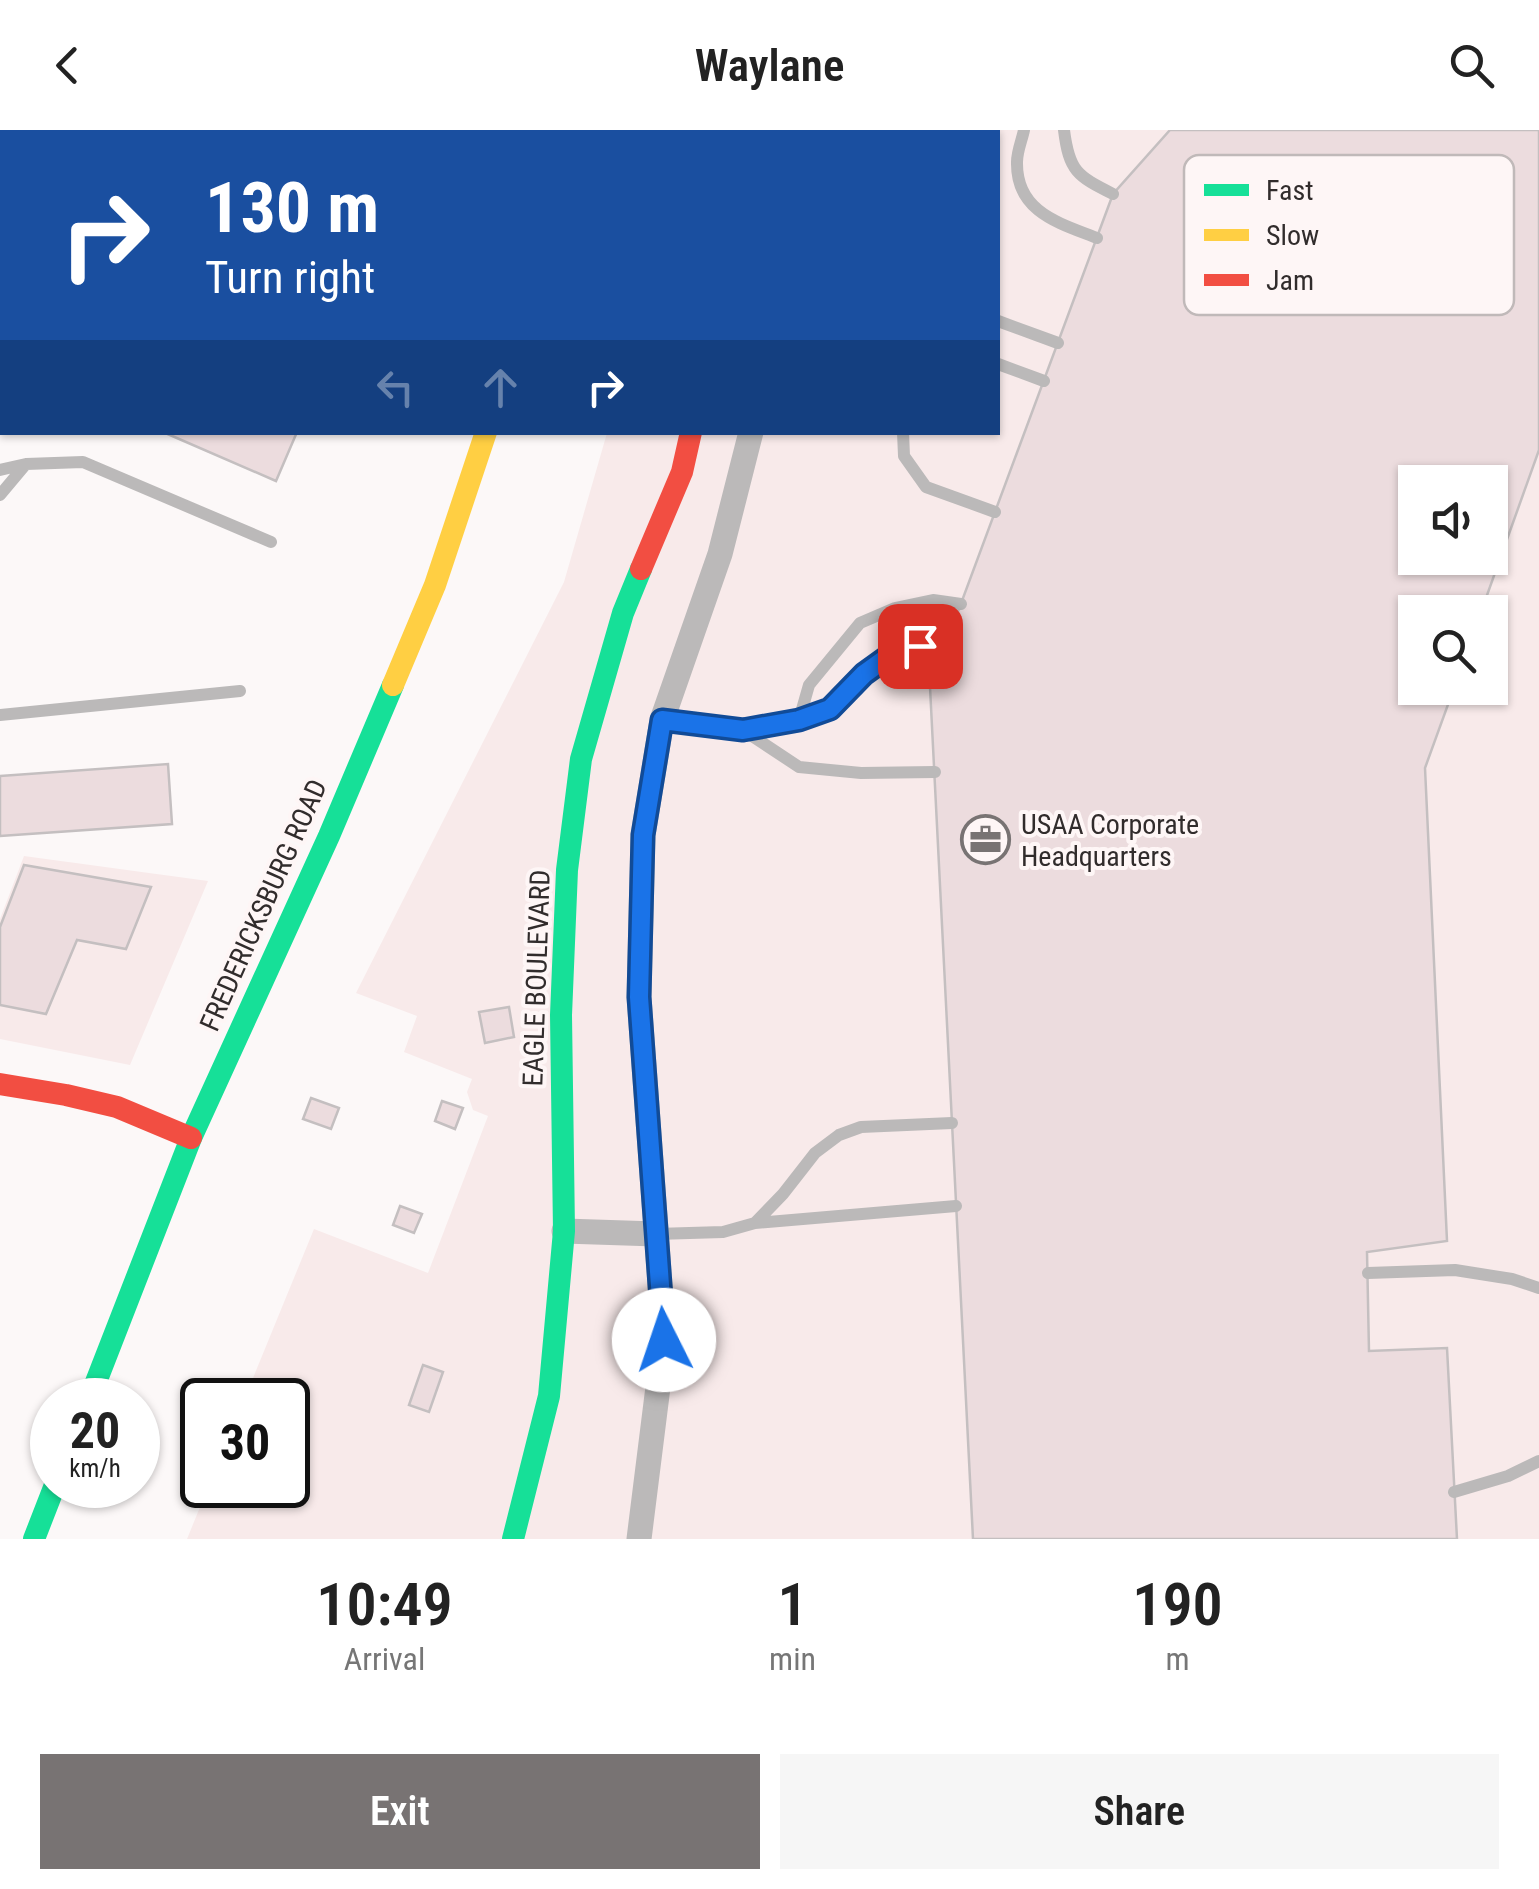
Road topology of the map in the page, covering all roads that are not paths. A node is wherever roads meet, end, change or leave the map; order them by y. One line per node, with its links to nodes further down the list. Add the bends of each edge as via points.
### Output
1 (1024, 130): 4 (lane, via 1017,162 1031,206)
2 (1064, 130): 3 (lane, via 1067,156 1082,179)
3 (1113, 194)
4 (1097, 238)
5 (1000, 323): 6 (lane)
6 (1058, 343)
7 (1000, 365): 8 (lane)
8 (1044, 381)
9 (485, 435): 28 (street, FREDERICKSBURG ROAD, via 427,604)
10 (691, 435): 31 (street, EAGLE BOULEVARD, via 623,613 581,759 561,1015)
11 (750, 435): 22 (street, via 720,554)
12 (903, 435): 16 (lane, via 904,456 926,488)
13 (26, 464): 14 (lane); 15 (lane); 17 (lane, via 83,462)
14 (0, 470)
15 (0, 495)
16 (995, 512)
17 (271, 542)
18 (961, 604): 23 (lane, via 933,600 860,623 809,685)
19 (945, 648): 23 (lane, via 920,646 889,656 830,709)
20 (240, 691): 21 (lane)
21 (0, 714)
22 (662, 720): 24 (lane); 32 (street, via 643,835 639,997)
23 (799, 720): 24 (lane)
24 (743, 730): 25 (lane, via 799,767)
25 (935, 772)
26 (0, 1084): 28 (street, via 117,1108)
27 (952, 1123): 30 (lane, via 861,1127 839,1136 815,1153)
28 (191, 1138): 35 (street, FREDERICKSBURG ROAD)
29 (956, 1206): 30 (lane)
30 (755, 1224): 32 (lane)
31 (564, 1231): 32 (street); 40 (street, EAGLE BOULEVARD, via 548,1396)
32 (656, 1234): 41 (street, via 664,1340)
33 (1368, 1274): 34 (lane, via 1456,1270)
34 (1539, 1288)
35 (97, 1378)
36 (1539, 1462): 37 (lane)
37 (1454, 1492)
38 (46, 1508): 39 (street)
39 (34, 1539)
40 (514, 1539)
41 (640, 1539)

